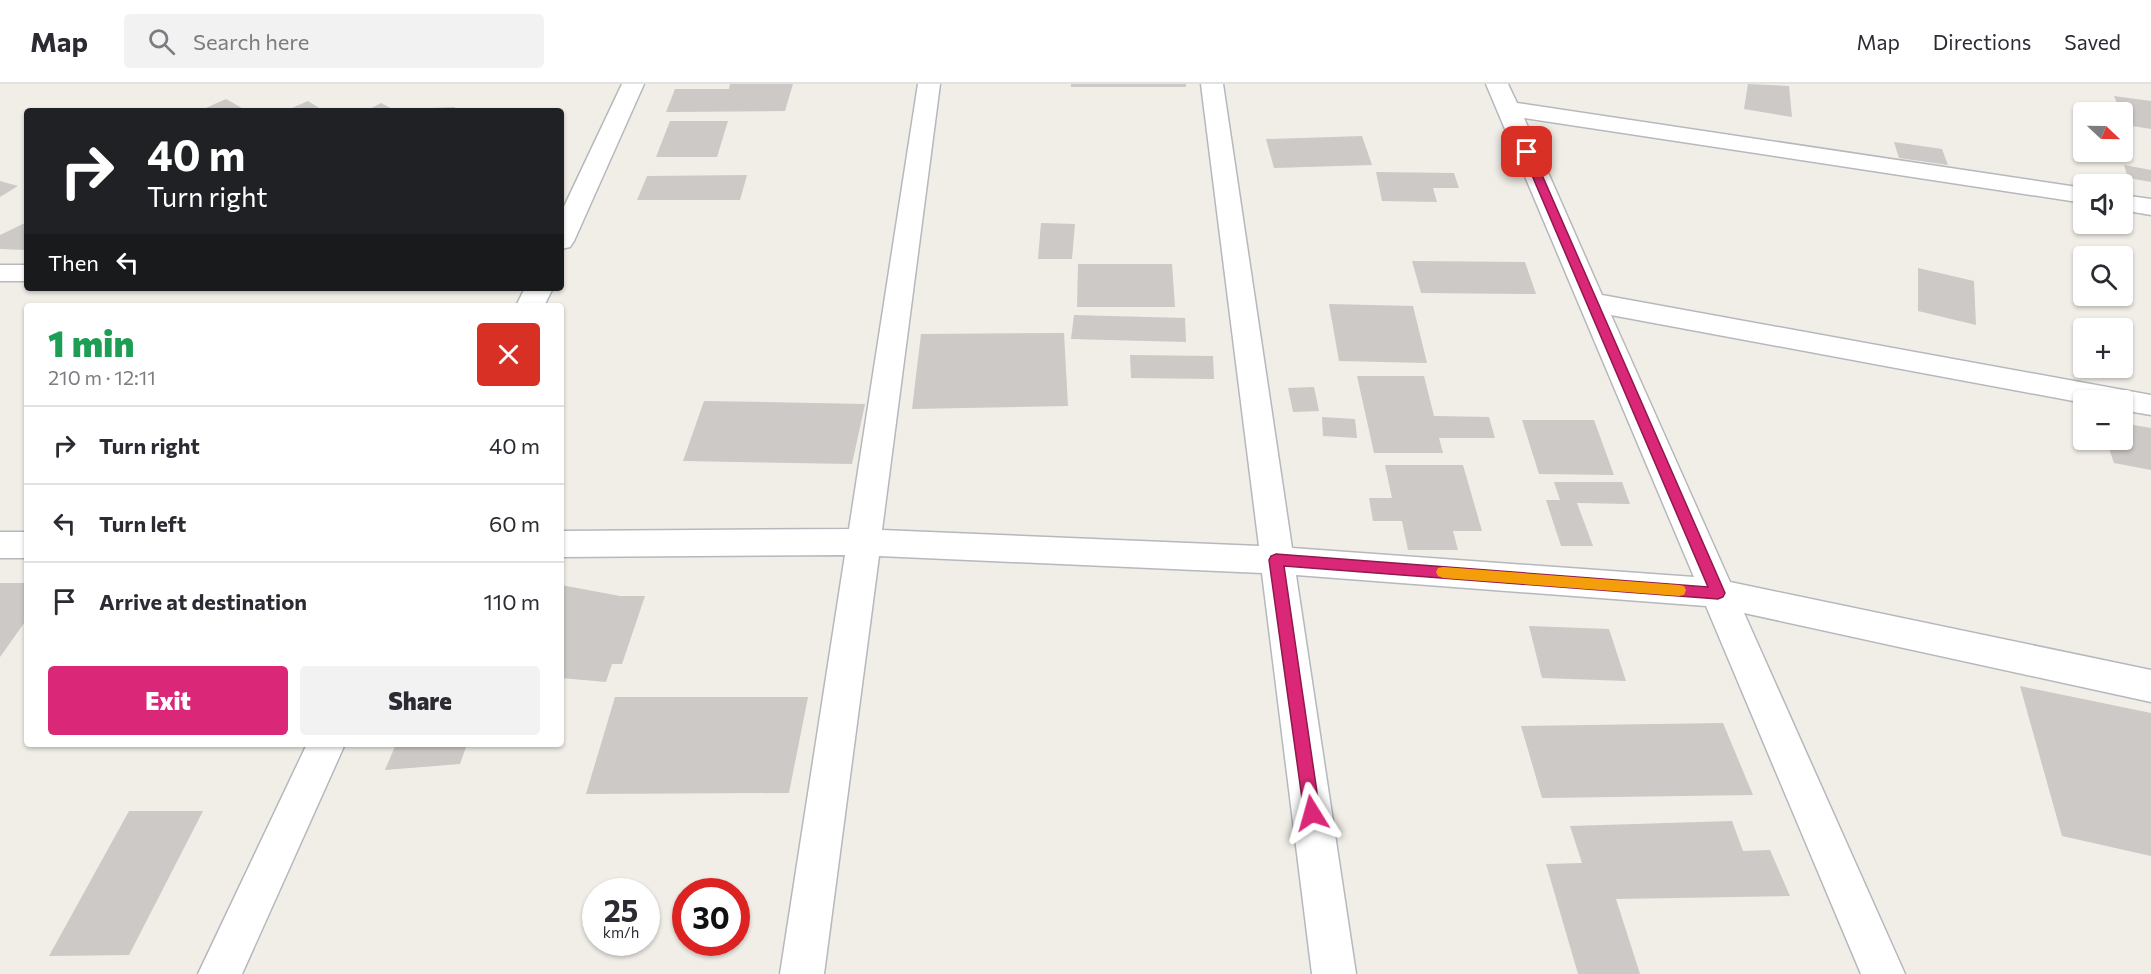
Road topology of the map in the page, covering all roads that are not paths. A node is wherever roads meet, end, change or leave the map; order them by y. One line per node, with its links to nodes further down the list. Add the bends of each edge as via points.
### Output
1 (633, 84): 8 (street)
2 (929, 84): 13 (street)
3 (1212, 84): 17 (street)
4 (1503, 97): 5 (street); 11 (street)
5 (2073, 194)
6 (2133, 204): 7 (street)
7 (2151, 207)
8 (564, 234)
9 (0, 273): 10 (street)
10 (24, 273)
11 (1591, 302): 12 (street); 18 (street)
12 (2151, 405)
13 (864, 542): 14 (street); 17 (street); 22 (street)
14 (564, 544)
15 (0, 545): 16 (street)
16 (24, 545)
17 (1276, 560): 18 (street); 23 (street)
18 (1718, 593): 19 (street); 24 (street)
19 (2151, 686)
20 (325, 747): 21 (street)
21 (220, 974)
22 (802, 974)
23 (1334, 974)
24 (1883, 974)

